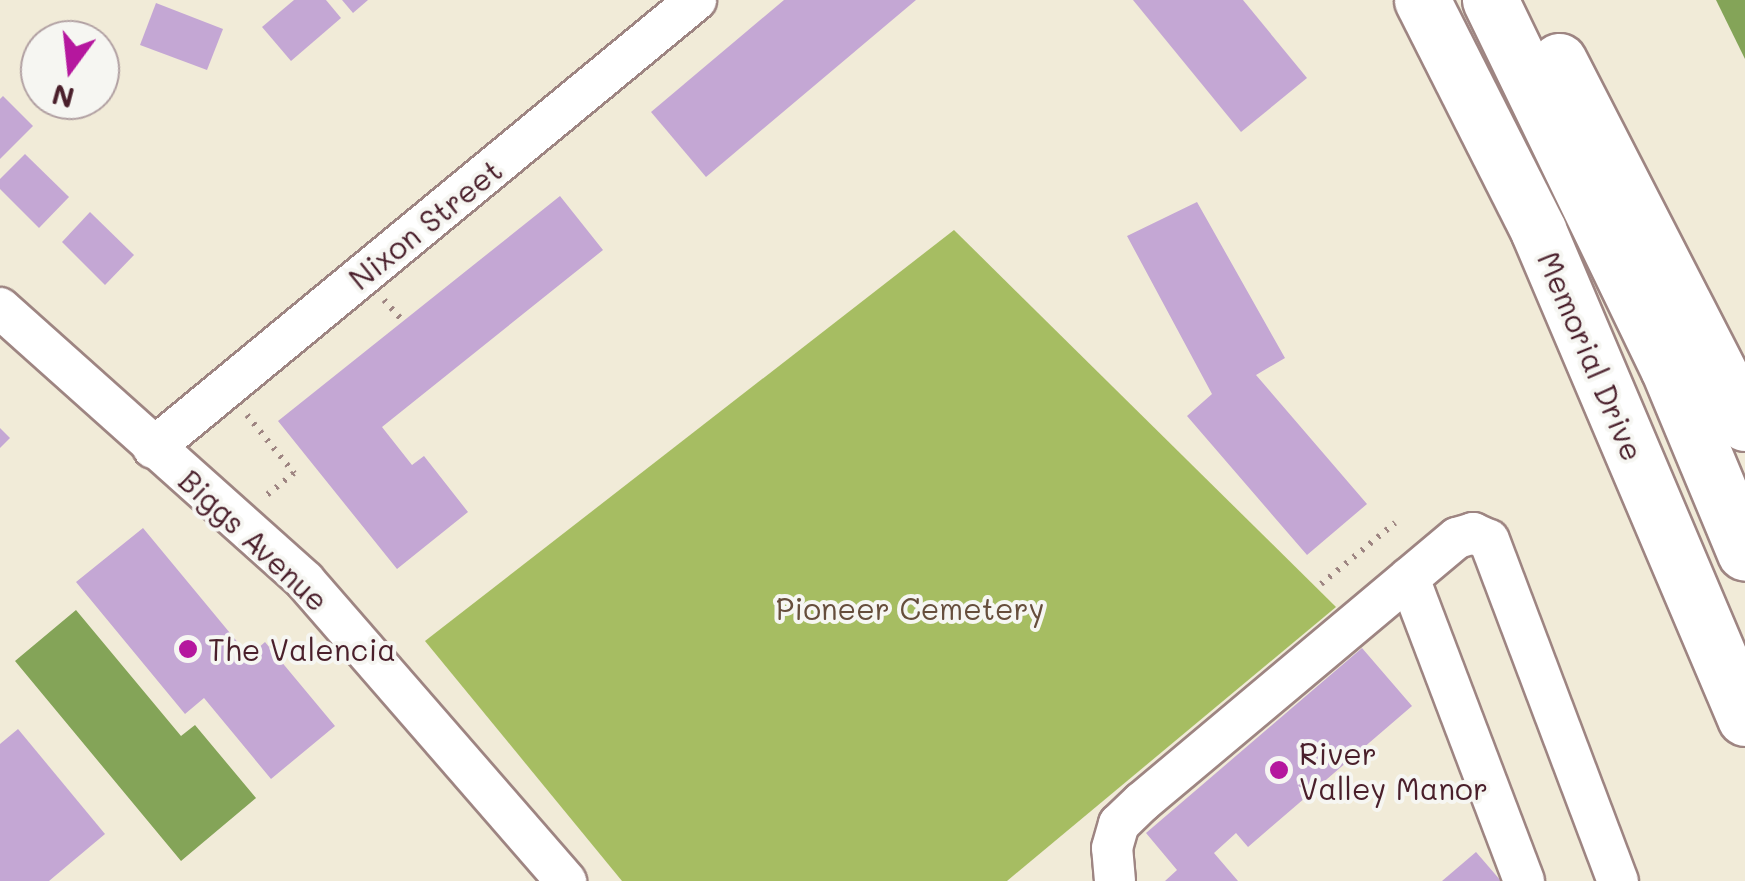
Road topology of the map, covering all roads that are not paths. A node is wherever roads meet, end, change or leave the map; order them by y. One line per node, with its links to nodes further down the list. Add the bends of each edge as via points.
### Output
1 (696, 0): 7 (street, Nixon Street)
2 (1422, 0): 10 (highway, Memorial Drive, via 1538,230)
3 (1490, 0): 8 (highway, Memorial Drive, via 1668,368)
4 (1525, 0): 6 (highway)
5 (0, 308): 7 (street, Biggs Avenue)
6 (1745, 422)
7 (153, 448): 11 (street, Biggs Avenue, via 305,580)
8 (1745, 553)
9 (1409, 578): 12 (street, via 1120,824 1112,848); 13 (street); 14 (street, via 1457,538 1473,533 1489,540)
10 (1745, 718)
11 (566, 881)
12 (1115, 881)
13 (1524, 881)
14 (1618, 881)

